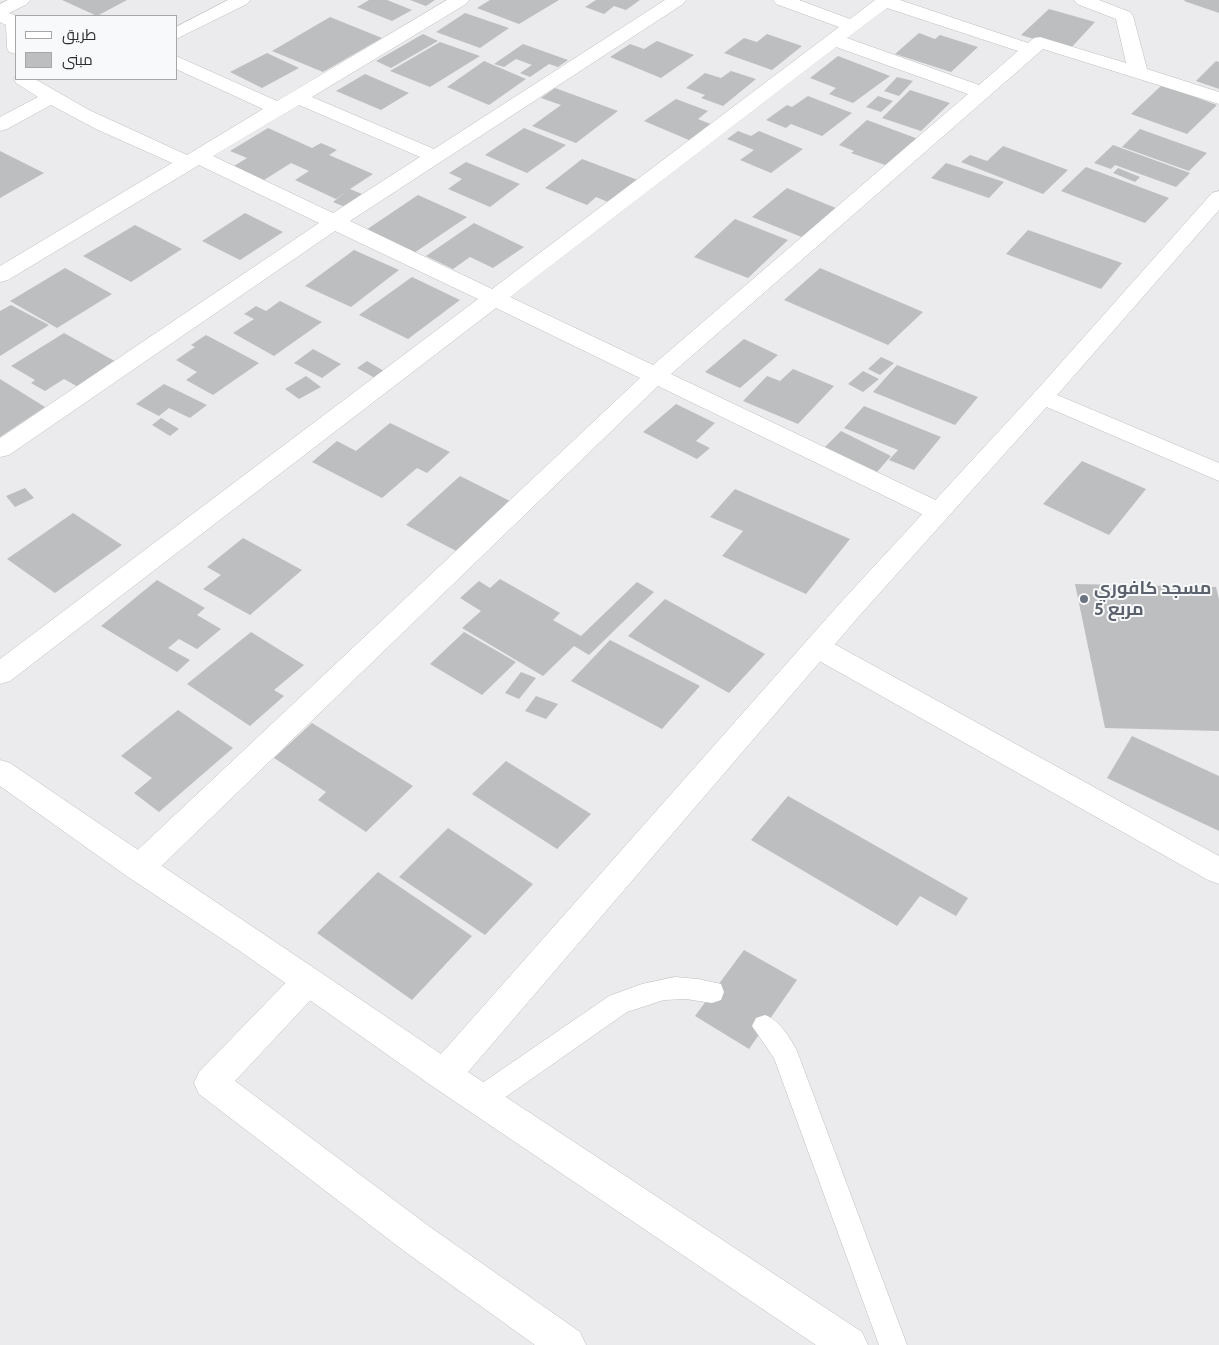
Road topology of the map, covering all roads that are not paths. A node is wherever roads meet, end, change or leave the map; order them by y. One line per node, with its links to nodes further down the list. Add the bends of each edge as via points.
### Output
1 (21, 0): 8 (street)
2 (241, 0): 11 (street)
3 (460, 0): 20 (street)
4 (677, 0): 24 (street)
5 (782, 0): 10 (street)
6 (886, 0): 10 (street); 14 (street)
7 (1083, 0): 16 (street, via 1124,16)
8 (0, 11)
9 (10, 20): 13 (street)
10 (854, 26): 12 (street)
11 (178, 33)
12 (836, 40): 18 (street); 29 (street)
13 (15, 43)
14 (1032, 50): 16 (street, via 1040,42); 18 (street)
15 (178, 63): 22 (street)
16 (1138, 72): 21 (street)
17 (25, 80): 19 (street)
18 (983, 94): 30 (street)
19 (52, 97): 23 (street); 25 (street, via 132,138)
20 (297, 97): 22 (street); 24 (street)
21 (1219, 98)
22 (278, 109): 25 (street)
23 (0, 125)
24 (434, 156): 27 (street)
25 (193, 160): 27 (street); 28 (street)
26 (1219, 197): 31 (street)
27 (334, 222): 29 (street); 32 (street)
28 (0, 275)
29 (495, 299): 30 (street); 36 (street)
30 (655, 376): 34 (street); 38 (street)
31 (1042, 396): 33 (street); 34 (street)
32 (0, 450)
33 (1219, 472)
34 (938, 511): 35 (street)
35 (817, 647): 39 (street); 43 (street)
36 (0, 674)
37 (0, 771): 38 (street)
38 (138, 868): 40 (street)
39 (1219, 871)
40 (308, 981): 43 (street); 45 (street, via 211,1083 417,1239)
41 (712, 992): 44 (lane, via 688,987 666,988 633,997 618,1004)
42 (765, 1026): 47 (lane, via 784,1052 798,1086)
43 (444, 1075): 44 (street)
44 (481, 1099): 46 (street)
45 (567, 1345)
46 (849, 1345)
47 (893, 1345)

